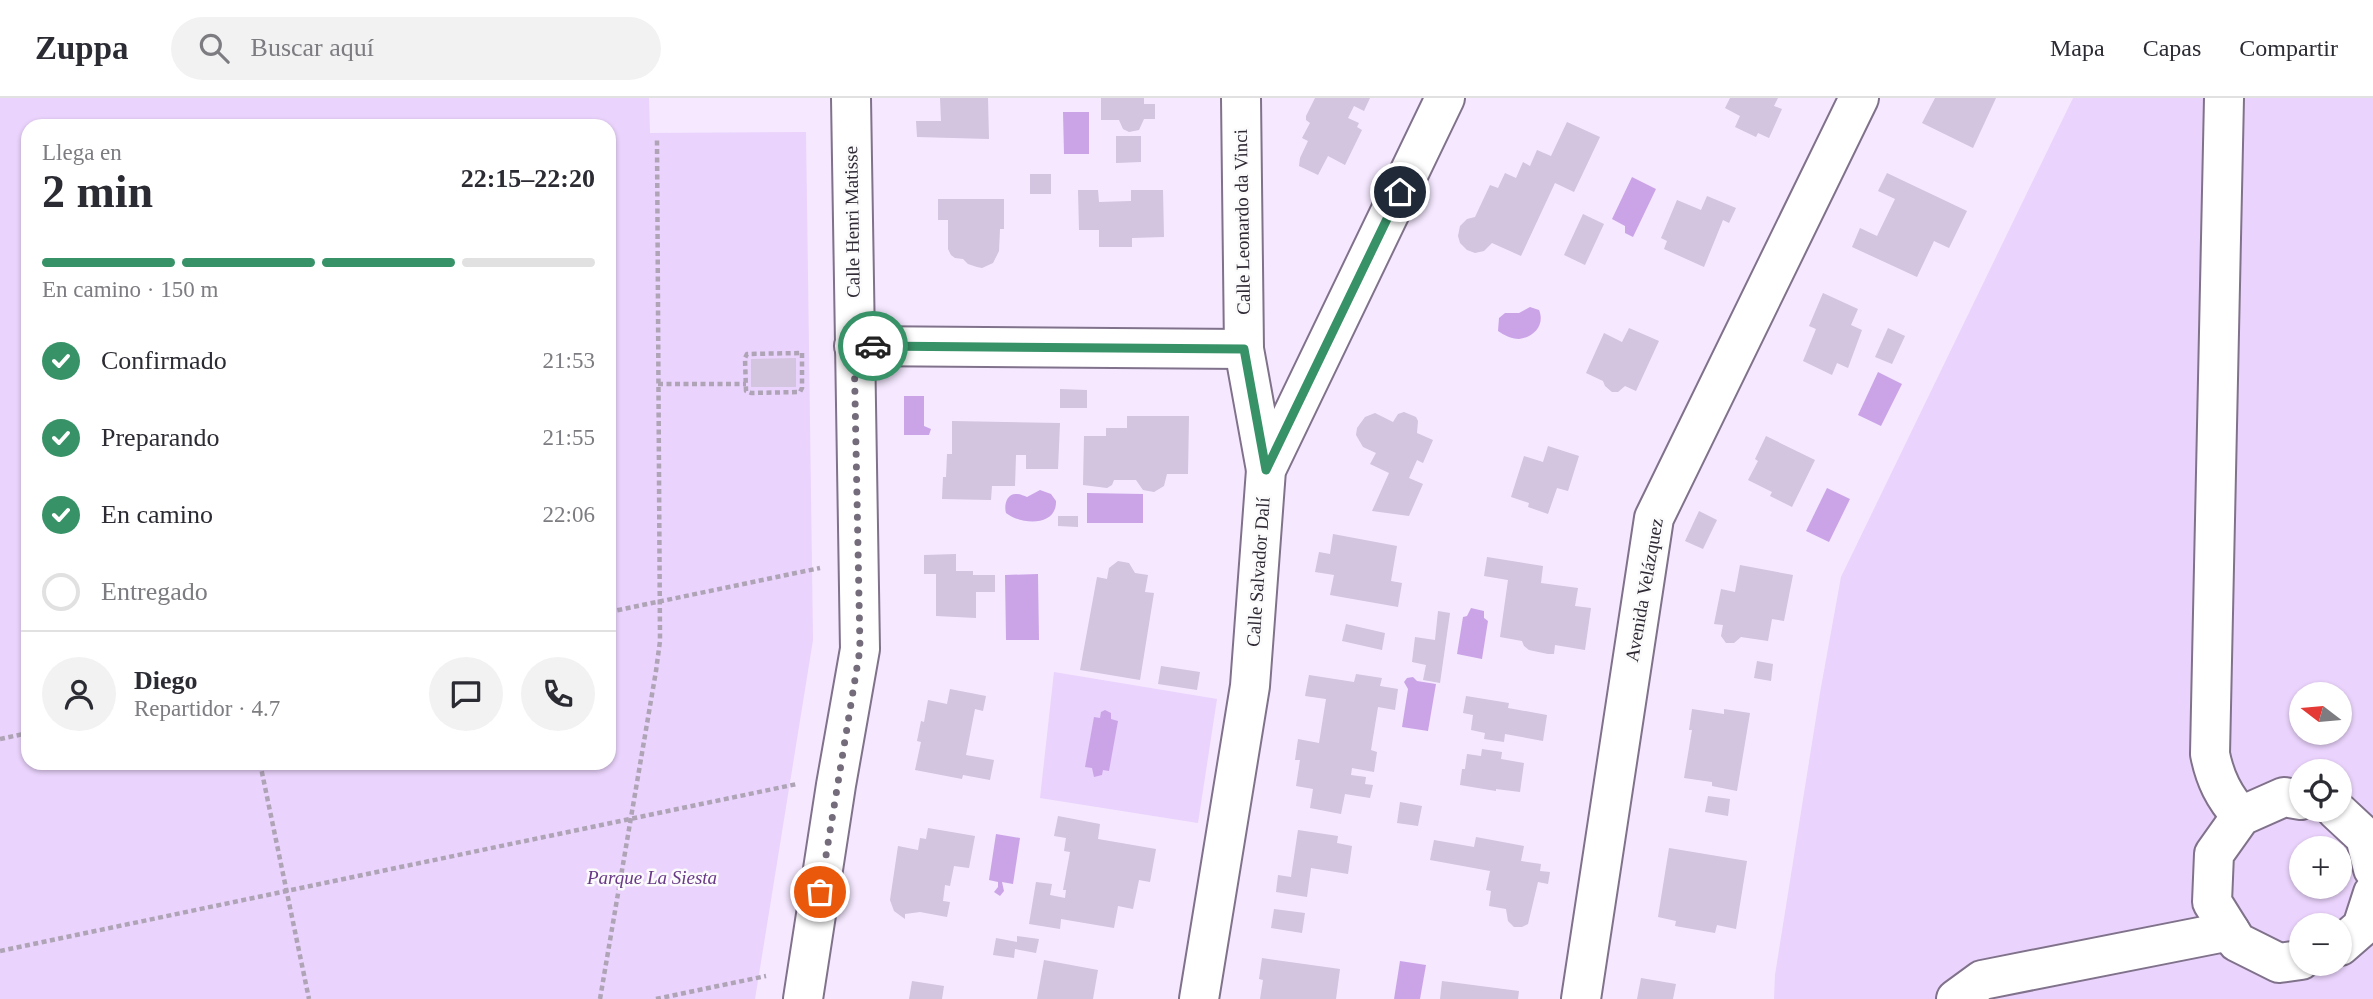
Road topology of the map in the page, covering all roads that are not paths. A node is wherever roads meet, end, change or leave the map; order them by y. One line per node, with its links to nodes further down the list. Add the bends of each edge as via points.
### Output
1 (851, 98): 6 (street, Calle Henri Matisse)
2 (1241, 98): 7 (street, Calle Leonardo da Vinci)
3 (1445, 98): 8 (street, Calle Salvador Dalí)
4 (1859, 98): 19 (street, Avenida Velázquez, via 1654,518)
5 (2224, 98): 10 (street, via 2210,754 2218,786)
6 (854, 346): 7 (street); 17 (street, Calle Henri Matisse, via 860,649)
7 (1244, 349): 8 (street, Calle Leonardo da Vinci)
8 (1266, 470): 18 (street, Calle Salvador Dalí, via 1250,686)
9 (2289, 798): 10 (street)
10 (2241, 816): 14 (street, via 2214,854 2212,902)
11 (2349, 822): 12 (street, via 2365,837)
12 (2372, 858)
13 (2371, 906): 15 (street, via 2362,927)
14 (2230, 931): 16 (street, via 2237,942 2279,962); 20 (street, via 1982,980)
15 (2352, 936)
16 (2289, 961)
17 (803, 999)
18 (1199, 999)
19 (1581, 999)
20 (1956, 999)

